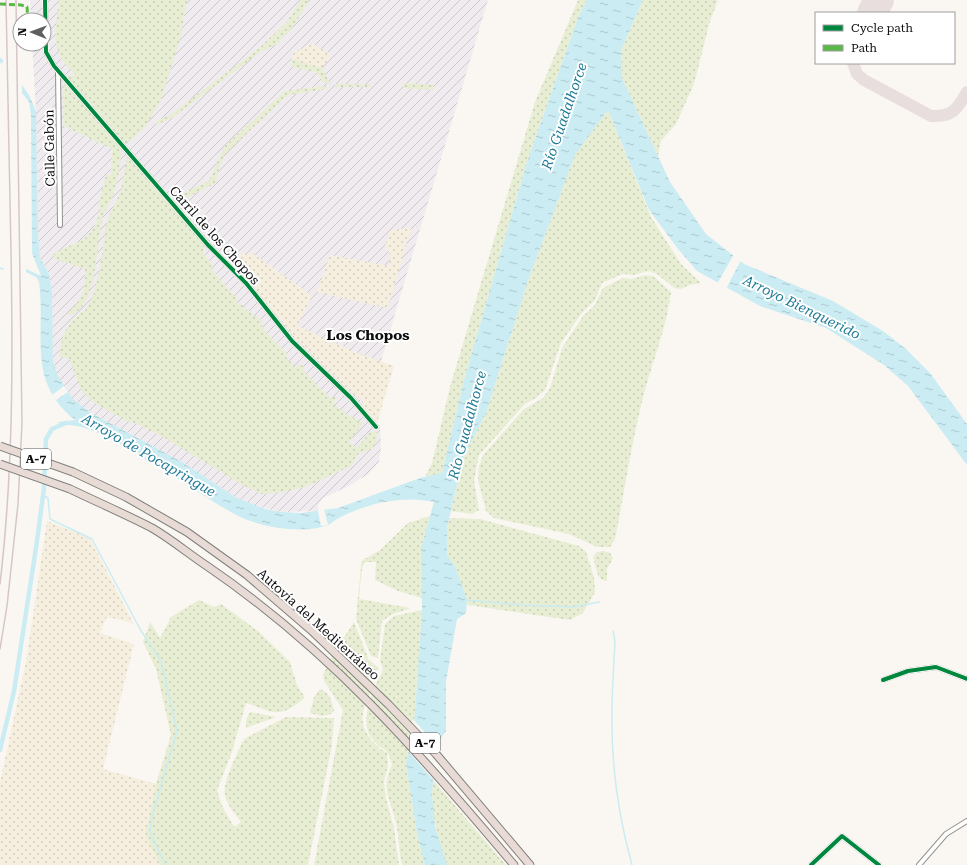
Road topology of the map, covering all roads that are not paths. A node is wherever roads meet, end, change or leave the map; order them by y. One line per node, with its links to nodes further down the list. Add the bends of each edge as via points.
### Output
1 (44, 0): 2 (street, Carril de los Chopos, via 46,52)
2 (58, 70): 3 (street, Calle Gabón); 4 (street, Carril de los Chopos, via 208,245 246,283 292,341 351,398)
3 (60, 225)
4 (376, 427)
5 (0, 446): 11 (highway, Autovía del Mediterráneo / A-7, bridge, via 72,472 126,497 187,532 247,575 312,630 389,705 436,754)
6 (0, 464): 10 (highway, Autovía del Mediterráneo / A-7, bridge, via 70,489 153,529 240,589 308,644 391,724)
7 (967, 679): 8 (street, via 936,667 908,671)
8 (883, 680)
9 (967, 821): 14 (street, via 946,834)
10 (514, 865)
11 (530, 865)
12 (811, 865): 13 (street, via 842,836)
13 (879, 865)
14 (919, 865)

